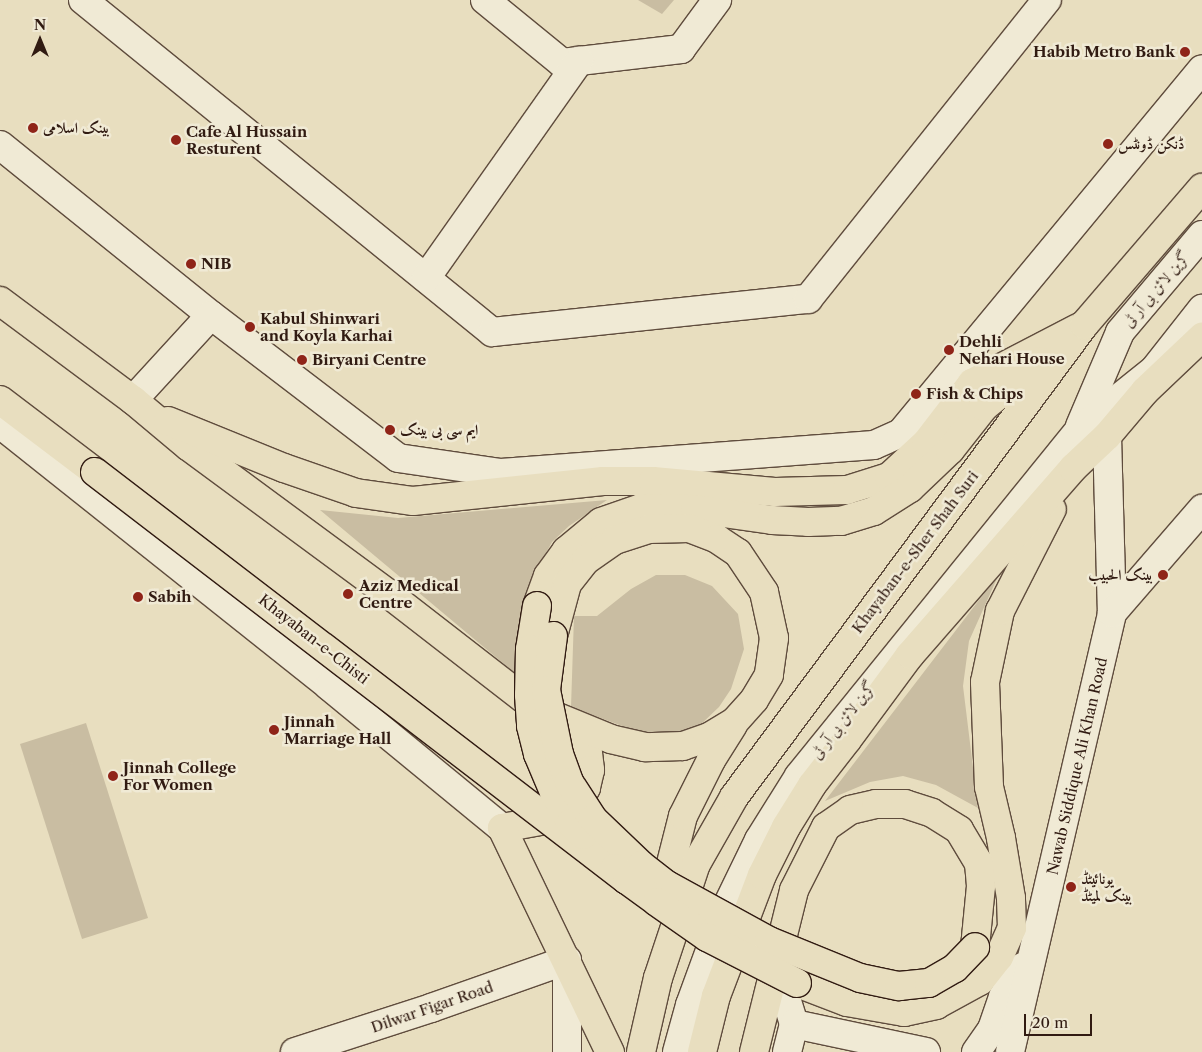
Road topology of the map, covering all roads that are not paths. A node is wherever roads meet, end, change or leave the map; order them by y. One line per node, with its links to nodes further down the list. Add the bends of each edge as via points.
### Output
1 (83, 0): 10 (street)
2 (485, 0): 5 (street, via 562,63)
3 (717, 0): 5 (street, via 680,48)
4 (1046, 0): 10 (street, via 808,299 492,332)
5 (579, 61): 10 (street)
6 (1196, 87): 13 (street, via 901,433 874,445 501,473 398,458)
7 (0, 145): 13 (street)
8 (1202, 188): 14 (main road, Khayaban-e-Sher Shah Suri)
9 (1202, 235): 19 (street, گرین لائن بی آر ٹی, via 1120,332)
10 (426, 278)
11 (0, 301): 17 (main road)
12 (1202, 309): 19 (street, گرین لائن بی آر ٹی, via 1154,370)
13 (211, 315): 17 (street)
14 (1084, 325): 17 (main road, via 972,383 926,443 890,477 847,490 775,492 652,481 603,481 412,501 356,493 284,468); 27 (main road, bridge, via 984,407 950,450 910,488 874,511 841,521 808,522 695,509 641,508 601,522 566,551 548,576 538,606 530,649 531,726 538,754 571,823); 28 (main road, Khayaban-e-Sher Shah Suri, via 734,796 696,864)
15 (1202, 337): 20 (main road, via 1145,391)
16 (0, 400): 27 (main road, Khayaban-e-Chisti, bridge)
17 (142, 407): 24 (main road, via 188,446)
18 (0, 424): 26 (street)
19 (1079, 430): 37 (street, گرین لائن بی آر ٹی, via 847,713 779,806 724,912 690,1005)
20 (1107, 436): 21 (main road); 23 (street)
21 (1074, 468): 27 (main road, bridge, via 1000,611 985,682 989,787 1011,898 1012,928 999,957 980,981 936,1005 904,1012 848,1002 797,983 707,936); 38 (main road, via 910,655 812,784 762,875 716,996)
22 (1202, 509): 23 (street, Nawab Siddique Ali Khan Road)
23 (1112, 613): 29 (street, Nawab Siddique Ali Khan Road)
24 (538, 709): 25 (main road, via 611,739 645,747 682,746 709,737); 26 (main road, via 588,753 590,770 586,788 573,807 557,818)
25 (734, 722): 28 (main road, via 710,760 678,832 664,891); 31 (main road, bridge, via 754,700 769,675 774,638 764,592 738,553 717,539 689,528 648,529 615,540 586,560 567,584 553,636 546,690 569,782 594,819 641,865 667,885 769,941 860,978 899,986 929,983 955,968 975,947 981,886 979,863 959,830 932,813 906,804 876,804 850,810 826,827 794,890)
26 (502, 828): 30 (main road)
27 (627, 880)
28 (669, 942): 36 (main road, Khayaban-e-Sher Shah Suri)
29 (1032, 958): 42 (street, via 1014,976 992,1029); 43 (street, Nawab Siddique Ali Khan Road)
30 (567, 960): 33 (street, Dilwar Figar Road); 34 (street); 35 (main road)
31 (775, 962): 32 (street); 39 (main road)
32 (794, 1024): 40 (street); 41 (street)
33 (295, 1052)
34 (567, 1052)
35 (610, 1052)
36 (641, 1052)
37 (677, 1052)
38 (702, 1052)
39 (754, 1052)
40 (787, 1052)
41 (926, 1052)
42 (976, 1052)
43 (1010, 1052)

